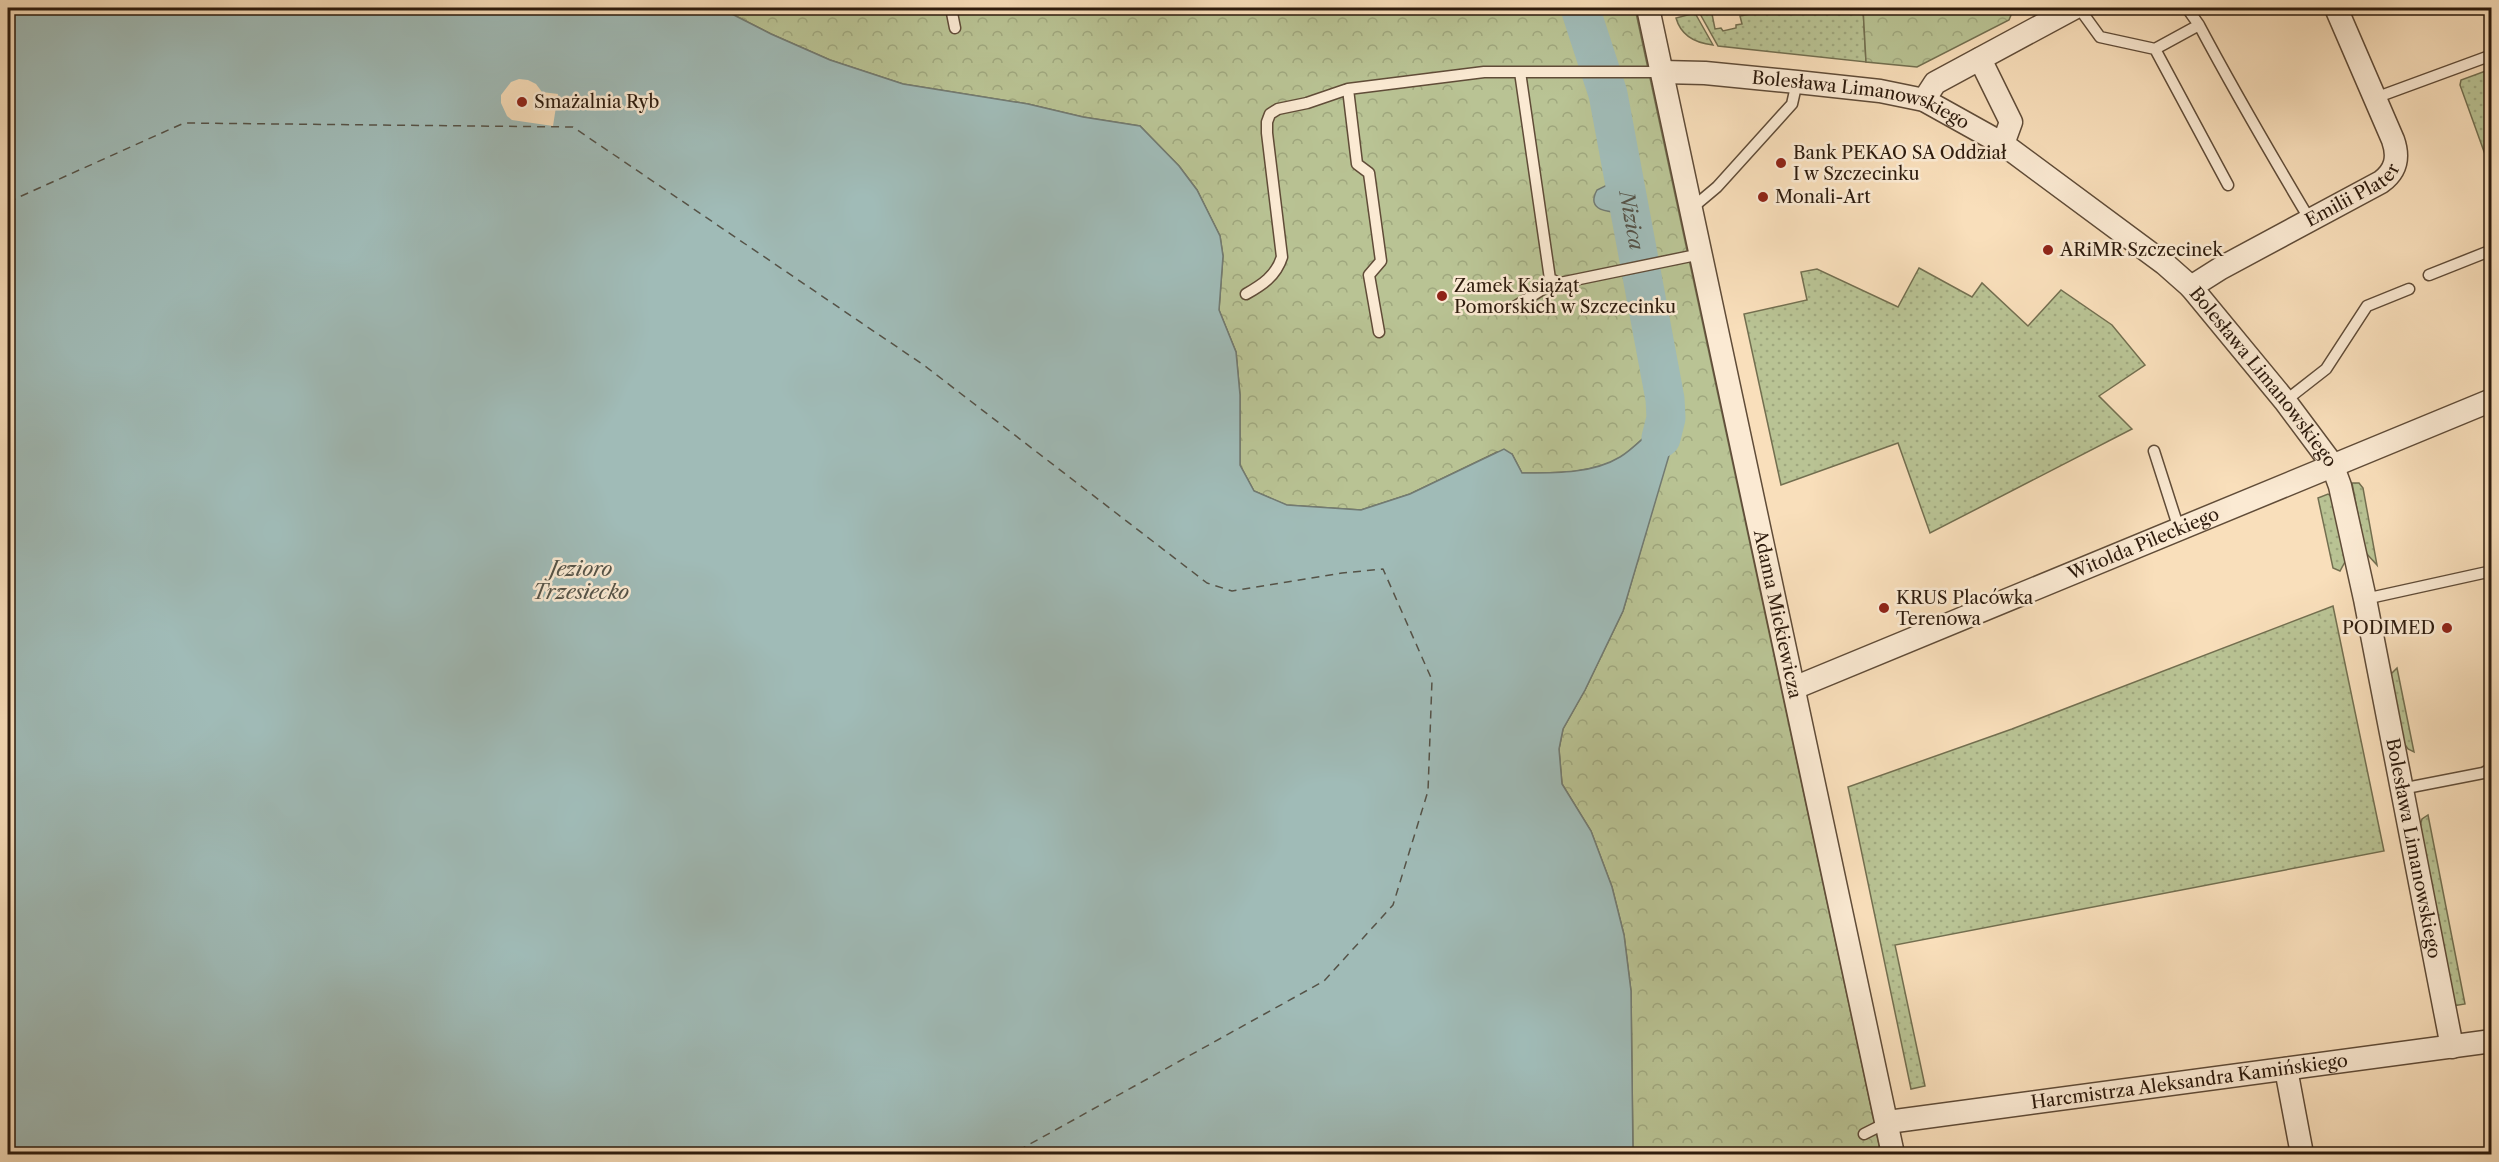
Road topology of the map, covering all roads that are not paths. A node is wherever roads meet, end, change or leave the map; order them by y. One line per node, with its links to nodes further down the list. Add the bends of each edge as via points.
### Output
1 (951, 8): 9 (lane)
2 (1648, 8): 14 (street, Adama Mickiewicza)
3 (2074, 8): 7 (street)
4 (2079, 8): 10 (lane, via 2100,37)
5 (2187, 8): 8 (lane)
6 (2336, 8): 17 (street, Emilii Plater)
7 (2035, 17): 12 (street)
8 (2199, 25): 10 (lane); 22 (lane)
9 (955, 28)
10 (2155, 49): 20 (lane)
11 (2492, 55): 17 (lane)
12 (1980, 59): 18 (street, via 1935,83); 19 (street, via 2011,122)
13 (1521, 72): 14 (lane); 16 (lane, via 1484,72); 26 (lane, via 1548,275)
14 (1662, 72): 15 (street, Bolesława Limanowskiego); 21 (street, Adama Mickiewicza)
15 (1797, 82): 18 (street, Bolesława Limanowskiego); 21 (lane, via 1792,104 1717,187)
16 (1348, 89): 29 (lane, via 1288,105 1270,114 1266,133 1282,257 1271,277); 31 (lane, via 1357,164 1369,173 1381,261 1369,275)
17 (2375, 98): 22 (street, Emilii Plater, via 2395,146 2392,171 2381,182)
18 (1924, 100): 19 (street, Bolesława Limanowskiego)
19 (2003, 144): 27 (street, Bolesława Limanowskiego)
20 (2228, 185)
21 (1691, 208): 24 (street, Adama Mickiewicza)
22 (2310, 220): 27 (street, Emilii Plater)
23 (2492, 250): 25 (lane)
24 (1701, 254): 26 (lane); 39 (street, Adama Mickiewicza)
25 (2429, 275)
26 (1554, 282): 30 (lane)
27 (2191, 287): 33 (street, Bolesława Limanowskiego)
28 (2409, 289): 33 (lane, via 2367,306 2326,369)
29 (1246, 294)
30 (1516, 306)
31 (1378, 332)
32 (2492, 400): 35 (street, Witolda Pileckiego)
33 (2285, 401): 35 (street, Bolesława Limanowskiego)
34 (2154, 451): 36 (lane)
35 (2332, 464): 36 (street, Witolda Pileckiego); 38 (street, Bolesława Limanowskiego)
36 (2179, 529): 39 (street, Witolda Pileckiego)
37 (2492, 571): 38 (lane)
38 (2365, 599): 41 (street, Bolesława Limanowskiego)
39 (1794, 688): 45 (street, Adama Mickiewicza)
40 (2492, 768): 41 (lane)
41 (2401, 789): 43 (street, Bolesława Limanowskiego)
42 (2492, 1041): 43 (street, Harcmistrza Aleksandra Kamińskiego)
43 (2452, 1047): 44 (street, Harcmistrza Aleksandra Kamińskiego)
44 (2286, 1070): 45 (street, Harcmistrza Aleksandra Kamińskiego); 48 (street)
45 (1888, 1122): 46 (lane); 47 (street, Adama Mickiewicza)
46 (1864, 1134)
47 (1893, 1155)
48 (2302, 1155)

